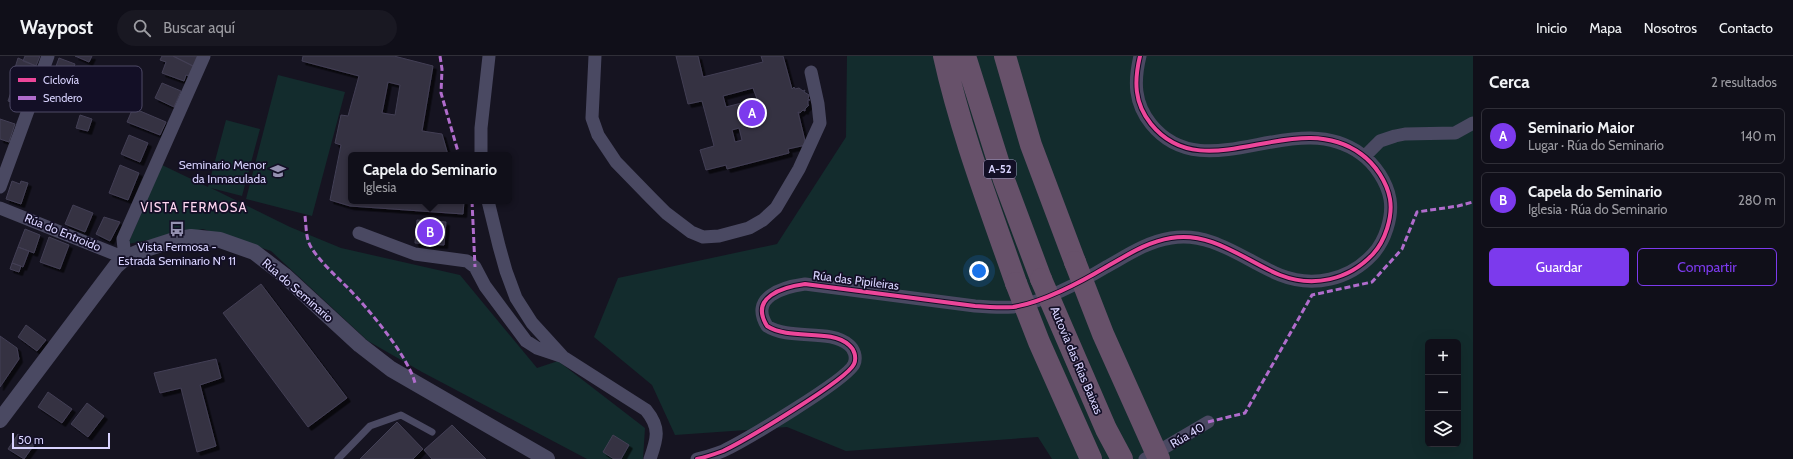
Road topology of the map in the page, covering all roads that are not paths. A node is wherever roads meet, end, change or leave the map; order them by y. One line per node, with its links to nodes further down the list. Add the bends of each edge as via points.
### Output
1 (48, 56): 9 (street)
2 (204, 56): 19 (street, via 123,239)
3 (489, 56): 13 (street)
4 (595, 56): 10 (street, via 592,118 598,134 616,162 666,213 691,232 703,237 719,236 749,228 776,208 799,170 820,123)
5 (944, 56): 28 (highway, bridge, via 950,86 1016,283)
6 (965, 56): 29 (highway, Autovía das Rías Baixas / A-52, bridge, via 1004,180 1041,279 1106,429)
7 (1006, 56): 31 (highway, bridge, via 1031,145 1075,262 1103,334)
8 (1140, 56): 14 (street, via 1136,90 1142,110 1158,131 1183,147 1218,151 1290,138 1325,138 1352,147)
9 (44, 66)
10 (810, 72)
11 (27, 112): 15 (street)
12 (1473, 123): 14 (street, via 1455,133 1395,136 1380,141)
13 (481, 152)
14 (1364, 156): 27 (street, Rúa das Pipileiras, via 1377,169 1390,199 1389,218 1384,236 1376,251 1360,266 1344,275 1324,281 1282,275 1226,248 1190,236 1154,242 1051,294 1025,304 1003,307 975,306 805,284 780,289 770,296 763,308 767,326 780,332 838,338 849,345 855,354 855,363 841,378 806,402 724,451)
15 (0, 187)
16 (489, 204): 20 (street, via 516,298 532,324)
17 (0, 208): 19 (street, Rúa do Entroido)
18 (360, 233): 20 (street, via 416,254 467,261 474,267 526,341 537,348)
19 (125, 258): 21 (street, Rúa do Seminario, via 108,275); 25 (street, Rúa do Seminario, via 161,243 191,237 220,240 254,252 391,369)
20 (563, 356): 26 (street, via 646,410 654,420 656,429 656,440)
21 (0, 420)
22 (1208, 422): 30 (street, Rúa 40)
23 (432, 432): 24 (lane, via 401,416 370,426)
24 (338, 459)
25 (547, 459)
26 (650, 459)
27 (697, 459)
28 (1091, 459)
29 (1122, 459)
30 (1144, 459)
31 (1159, 459)

